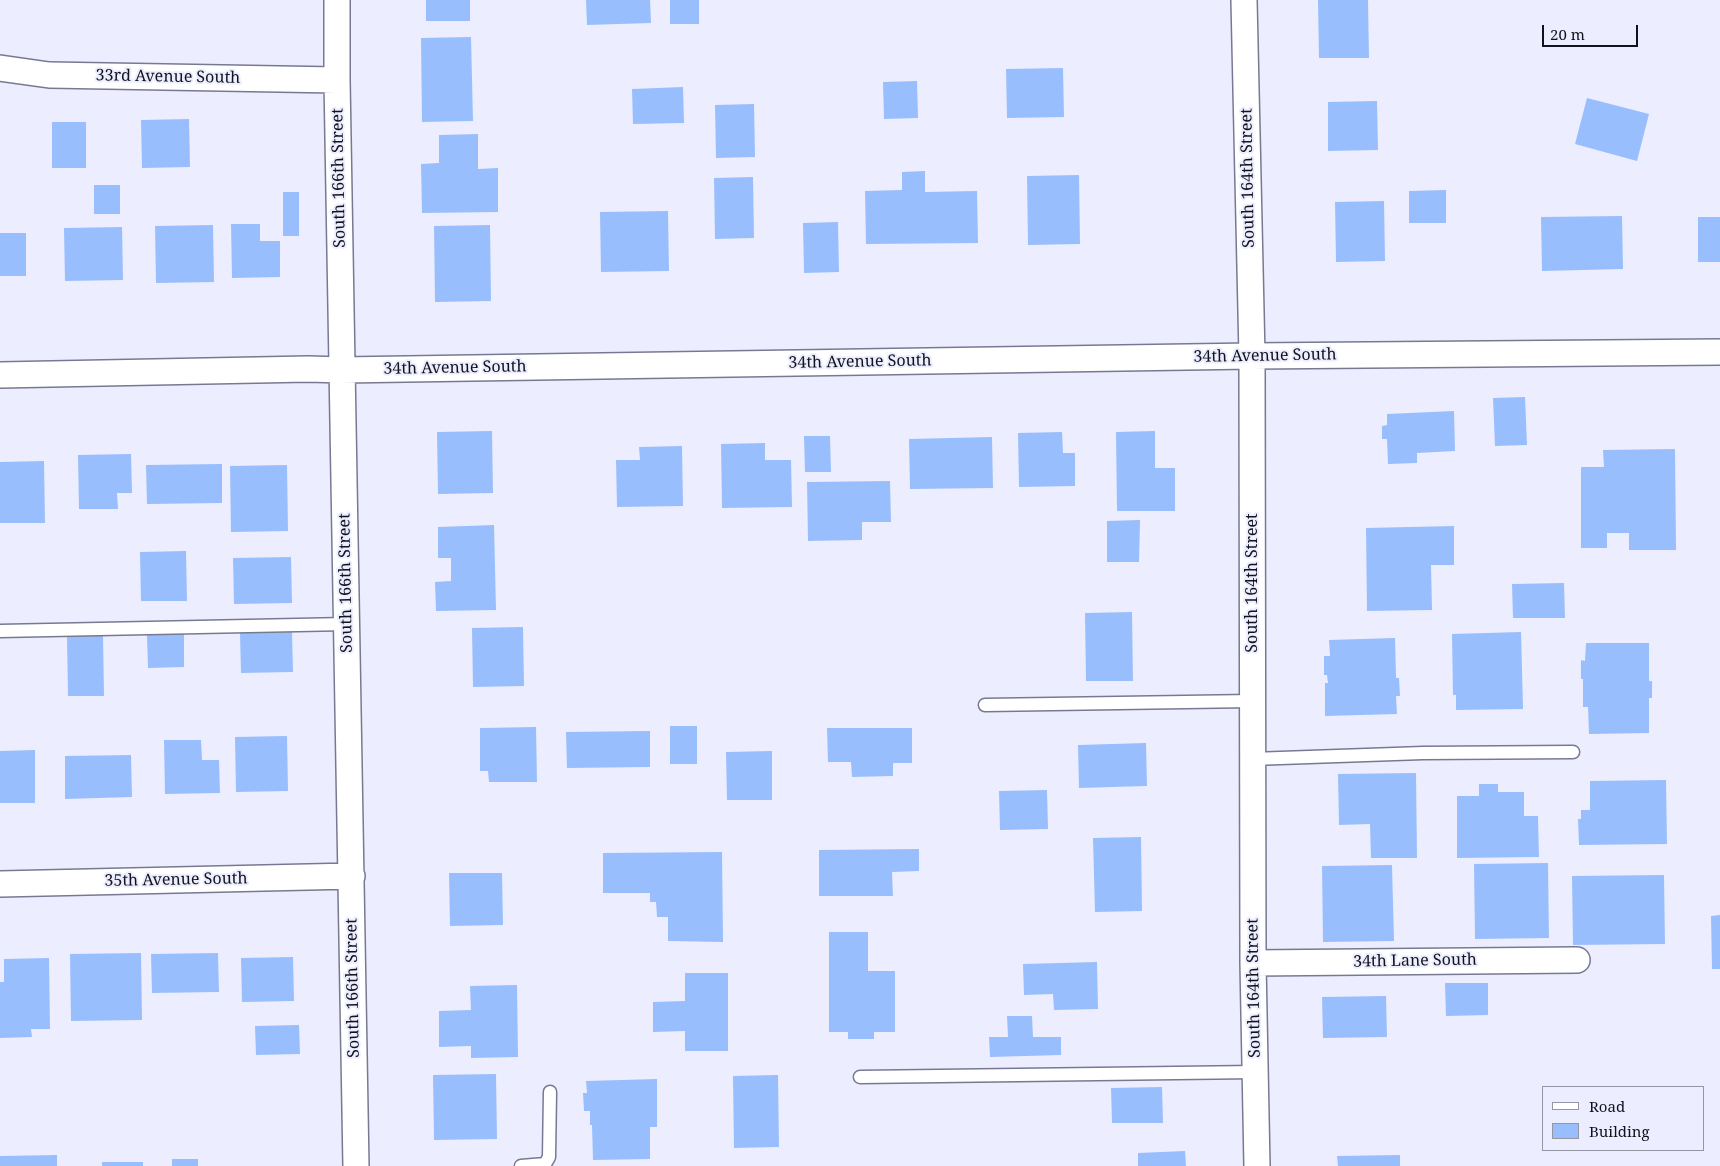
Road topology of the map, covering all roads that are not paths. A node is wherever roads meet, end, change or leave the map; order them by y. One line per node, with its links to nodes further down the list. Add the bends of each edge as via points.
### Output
1 (337, 0): 4 (street, South 166th Street)
2 (1244, 0): 6 (street, South 164th Street)
3 (0, 68): 4 (street, 33rd Avenue South, via 49,75)
4 (337, 80): 7 (street, South 166th Street)
5 (1720, 352): 6 (street, 34th Avenue South)
6 (1252, 356): 7 (street, 34th Avenue South); 11 (street, South 164th Street)
7 (342, 370): 8 (street, 34th Avenue South); 9 (street, South 166th Street)
8 (0, 375)
9 (347, 624): 10 (lane); 15 (street, South 166th Street)
10 (0, 631)
11 (1252, 701): 12 (lane); 14 (street, South 164th Street)
12 (985, 704)
13 (1573, 752): 14 (lane)
14 (1252, 759): 18 (street, South 164th Street)
15 (352, 876): 16 (street, 35th Avenue South); 22 (street, South 166th Street)
16 (0, 884)
17 (1577, 960): 18 (street, 34th Lane South)
18 (1253, 963): 19 (street, South 164th Street)
19 (1255, 1072): 20 (lane); 24 (street, South 164th Street)
20 (860, 1077)
21 (550, 1092): 23 (lane, via 549,1157 545,1164)
22 (356, 1166)
23 (521, 1166)
24 (1257, 1166)

